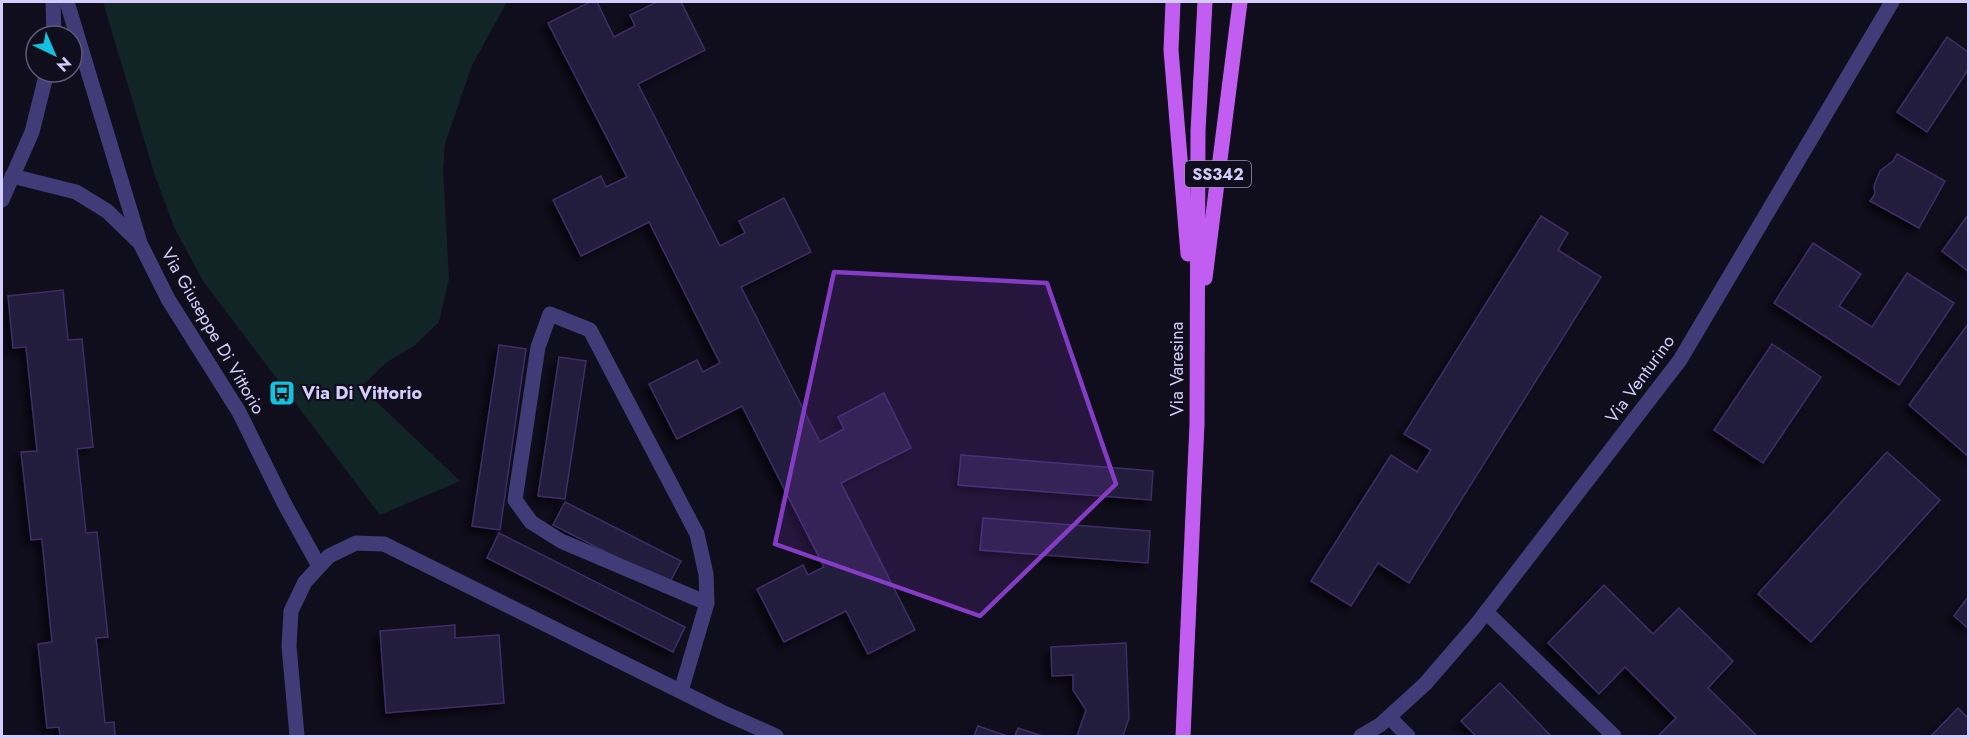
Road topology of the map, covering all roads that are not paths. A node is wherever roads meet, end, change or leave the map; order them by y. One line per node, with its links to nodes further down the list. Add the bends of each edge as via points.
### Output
1 (53, 2): 7 (street)
2 (67, 2): 11 (street, Via Giuseppe Di Vittorio)
3 (1173, 2): 12 (main road, SS342, via 1171,50)
4 (1205, 2): 12 (main road, Via Varesina, via 1198,131)
5 (1240, 2): 12 (main road, SS342)
6 (1892, 2): 15 (street, Via Venturino, via 1680,360)
7 (54, 24)
8 (44, 84): 9 (street, via 32,132)
9 (12, 176): 10 (street); 11 (street, via 76,192 107,211)
10 (2, 200)
11 (140, 243): 13 (street, Via Giuseppe Di Vittorio, via 168,299 239,412)
12 (1196, 346): 20 (main road, Via Varesina, via 1197,424)
13 (319, 566): 16 (street, via 329,556 356,543 384,544); 18 (street, via 291,611 289,646)
14 (708, 603): 14 (street, via 697,534 590,330 550,314 538,347 515,500 531,522 561,540); 16 (street)
15 (1486, 612): 17 (street, Via Venturino, via 1425,684); 23 (street)
16 (681, 691): 19 (street)
17 (1389, 717): 21 (street, Via Venturino); 22 (street)
18 (297, 736)
19 (776, 736)
20 (1183, 736)
21 (1361, 736)
22 (1408, 736)
23 (1614, 736)

